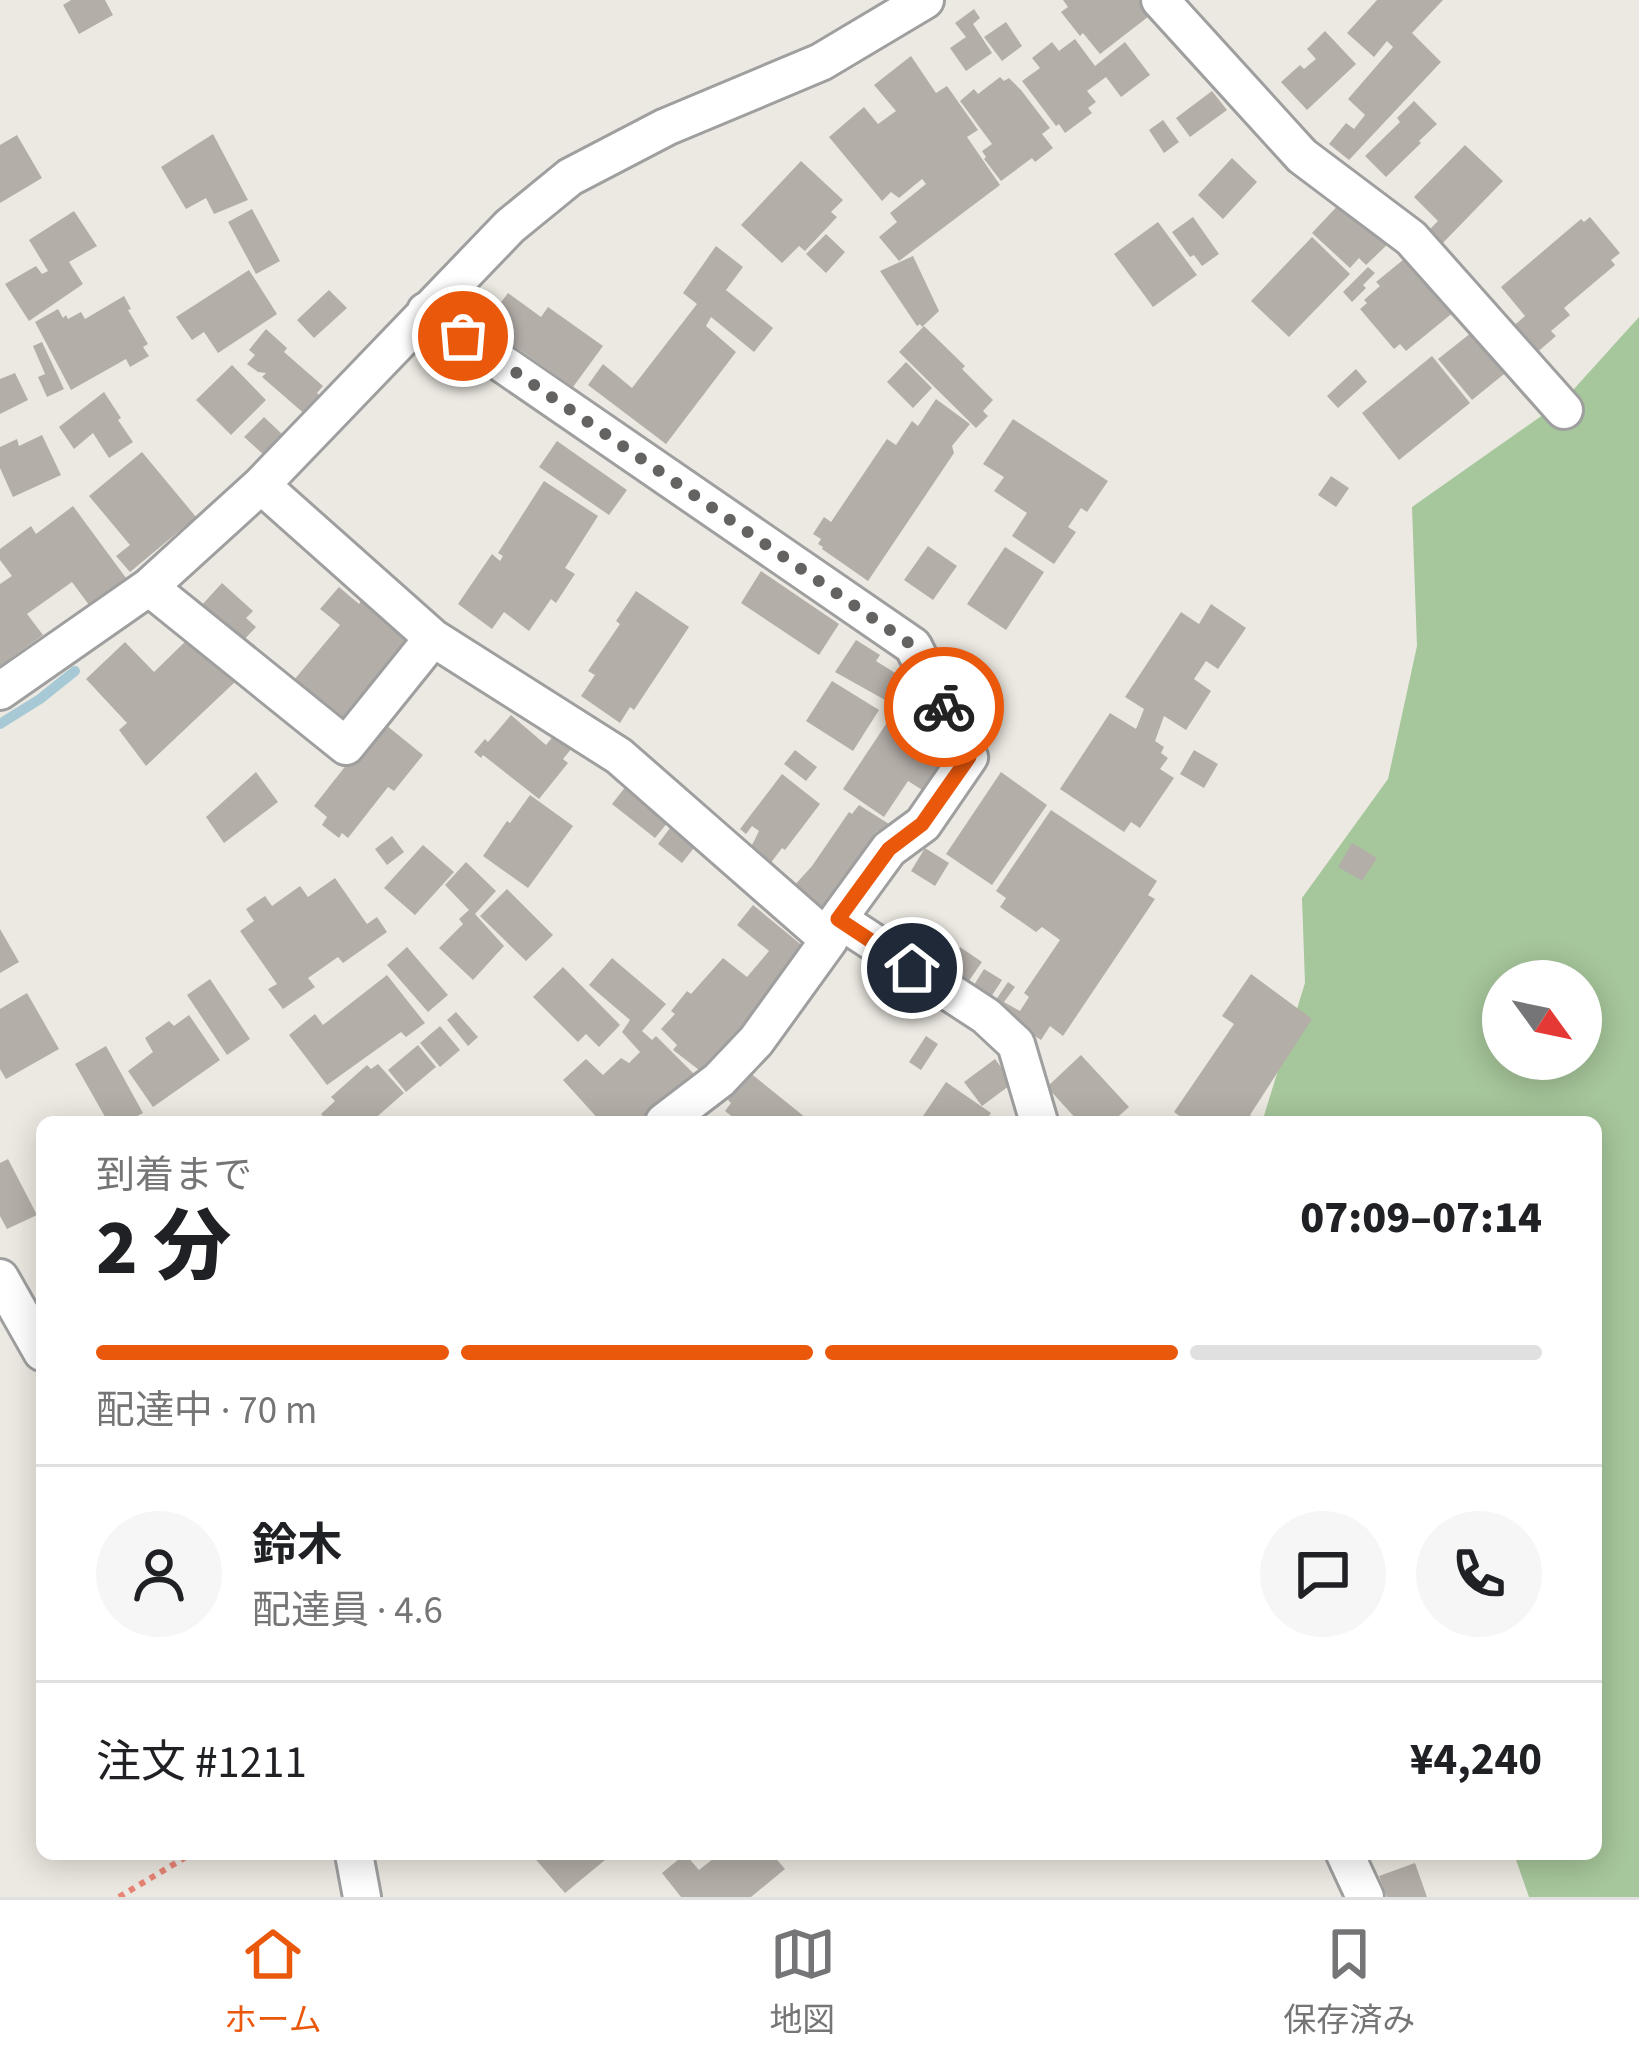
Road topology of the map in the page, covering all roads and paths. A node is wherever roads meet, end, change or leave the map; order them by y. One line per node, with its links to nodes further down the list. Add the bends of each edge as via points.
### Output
1 (925, 0): 3 (street, via 821,62 570,177)
2 (1160, 0): 4 (street, via 1302,156 1411,238)
3 (426, 310): 5 (street); 9 (street, via 913,646 969,757 922,824 889,849)
4 (1564, 410)
5 (261, 485): 6 (street); 7 (street)
6 (149, 587): 7 (street, via 346,746); 8 (street)
7 (433, 638): 9 (street, via 619,756)
8 (0, 691)
9 (834, 929): 10 (street, via 756,1041); 11 (street, via 986,1016 1016,1044)
10 (672, 1116)
11 (1038, 1116)
12 (0, 1278): 13 (street)
13 (23, 1341)
14 (181, 1860): 17 (path)
15 (355, 1860): 18 (street)
16 (1348, 1860): 19 (street)
17 (119, 1897)
18 (362, 1897)
19 (1365, 1897)

